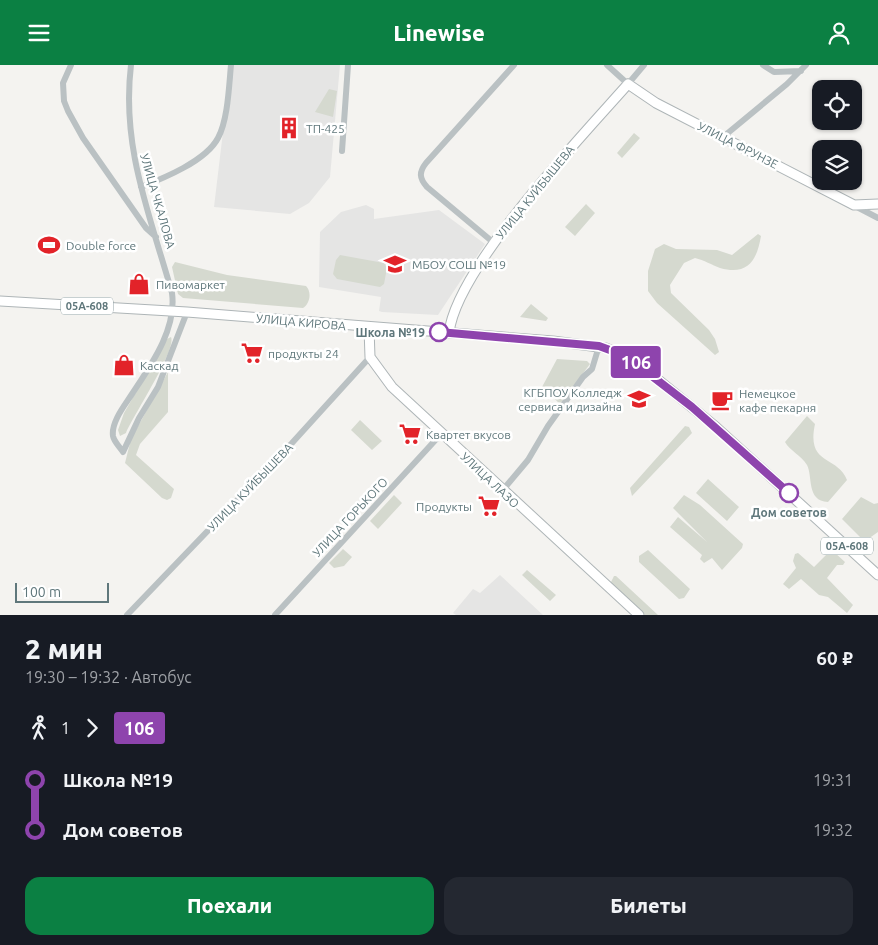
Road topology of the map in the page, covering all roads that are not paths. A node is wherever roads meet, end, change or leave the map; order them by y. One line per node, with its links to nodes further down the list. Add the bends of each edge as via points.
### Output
1 (71, 65): 18 (street, via 63,83 68,111 146,228)
2 (131, 65): 14 (street, УЛИЦА ЧКАЛОВА, via 129,123 133,158)
3 (231, 65): 14 (street, via 222,130 214,145 165,178)
4 (348, 65): 13 (street)
5 (514, 65): 19 (street, via 420,173 427,187)
6 (607, 65): 11 (street, УЛИЦА ФРУНЗЕ)
7 (644, 65): 11 (street, УЛИЦА КУЙБЫШЕВА)
8 (763, 65): 10 (street, via 774,71)
9 (806, 65): 10 (street)
10 (801, 71): 12 (street)
11 (628, 84): 12 (main road, УЛИЦА ФРУНЗЕ, via 656,103); 19 (main road, УЛИЦА КУЙБЫШЕВА)
12 (723, 137): 16 (main road, УЛИЦА ФРУНЗЕ)
13 (342, 151)
14 (141, 187): 18 (street, УЛИЦА ЧКАЛОВА)
15 (878, 204): 16 (main road, УЛИЦА ФРУНЗЕ)
16 (854, 205): 17 (street)
17 (878, 218)
18 (157, 238): 21 (street, УЛИЦА ЧКАЛОВА)
19 (494, 243): 24 (main road, УЛИЦА КУЙБЫШЕВА, via 467,287 450,322)
20 (0, 301): 21 (main road, УЛИЦА КИРОВА / 05А-608)
21 (174, 312): 22 (main road, УЛИЦА КИРОВА / 05А-608); 22 (street, via 165,337 120,413 113,432 114,441 124,452 158,387)
22 (187, 312): 23 (main road, УЛИЦА КИРОВА / 05А-608)
23 (369, 328): 24 (main road, УЛИЦА КИРОВА / 05А-608); 26 (main road)
24 (449, 333): 25 (main road, УЛИЦА КИРОВА / 05А-608)
25 (599, 346): 28 (street, via 592,369 548,426 528,460); 29 (main road, УЛИЦА КИРОВА / 05А-608, via 626,356 656,377 716,427)
26 (370, 357): 27 (main road, УЛИЦА ЛАЗО, via 392,387); 30 (street, УЛИЦА КУЙБЫШЕВА, via 298,438)
27 (441, 434): 28 (main road, УЛИЦА ЛАЗО); 31 (street, УЛИЦА ГОРЬКОГО)
28 (502, 491): 32 (main road, УЛИЦА ЛАЗО)
29 (878, 575)
30 (127, 615)
31 (275, 615)
32 (639, 615)

